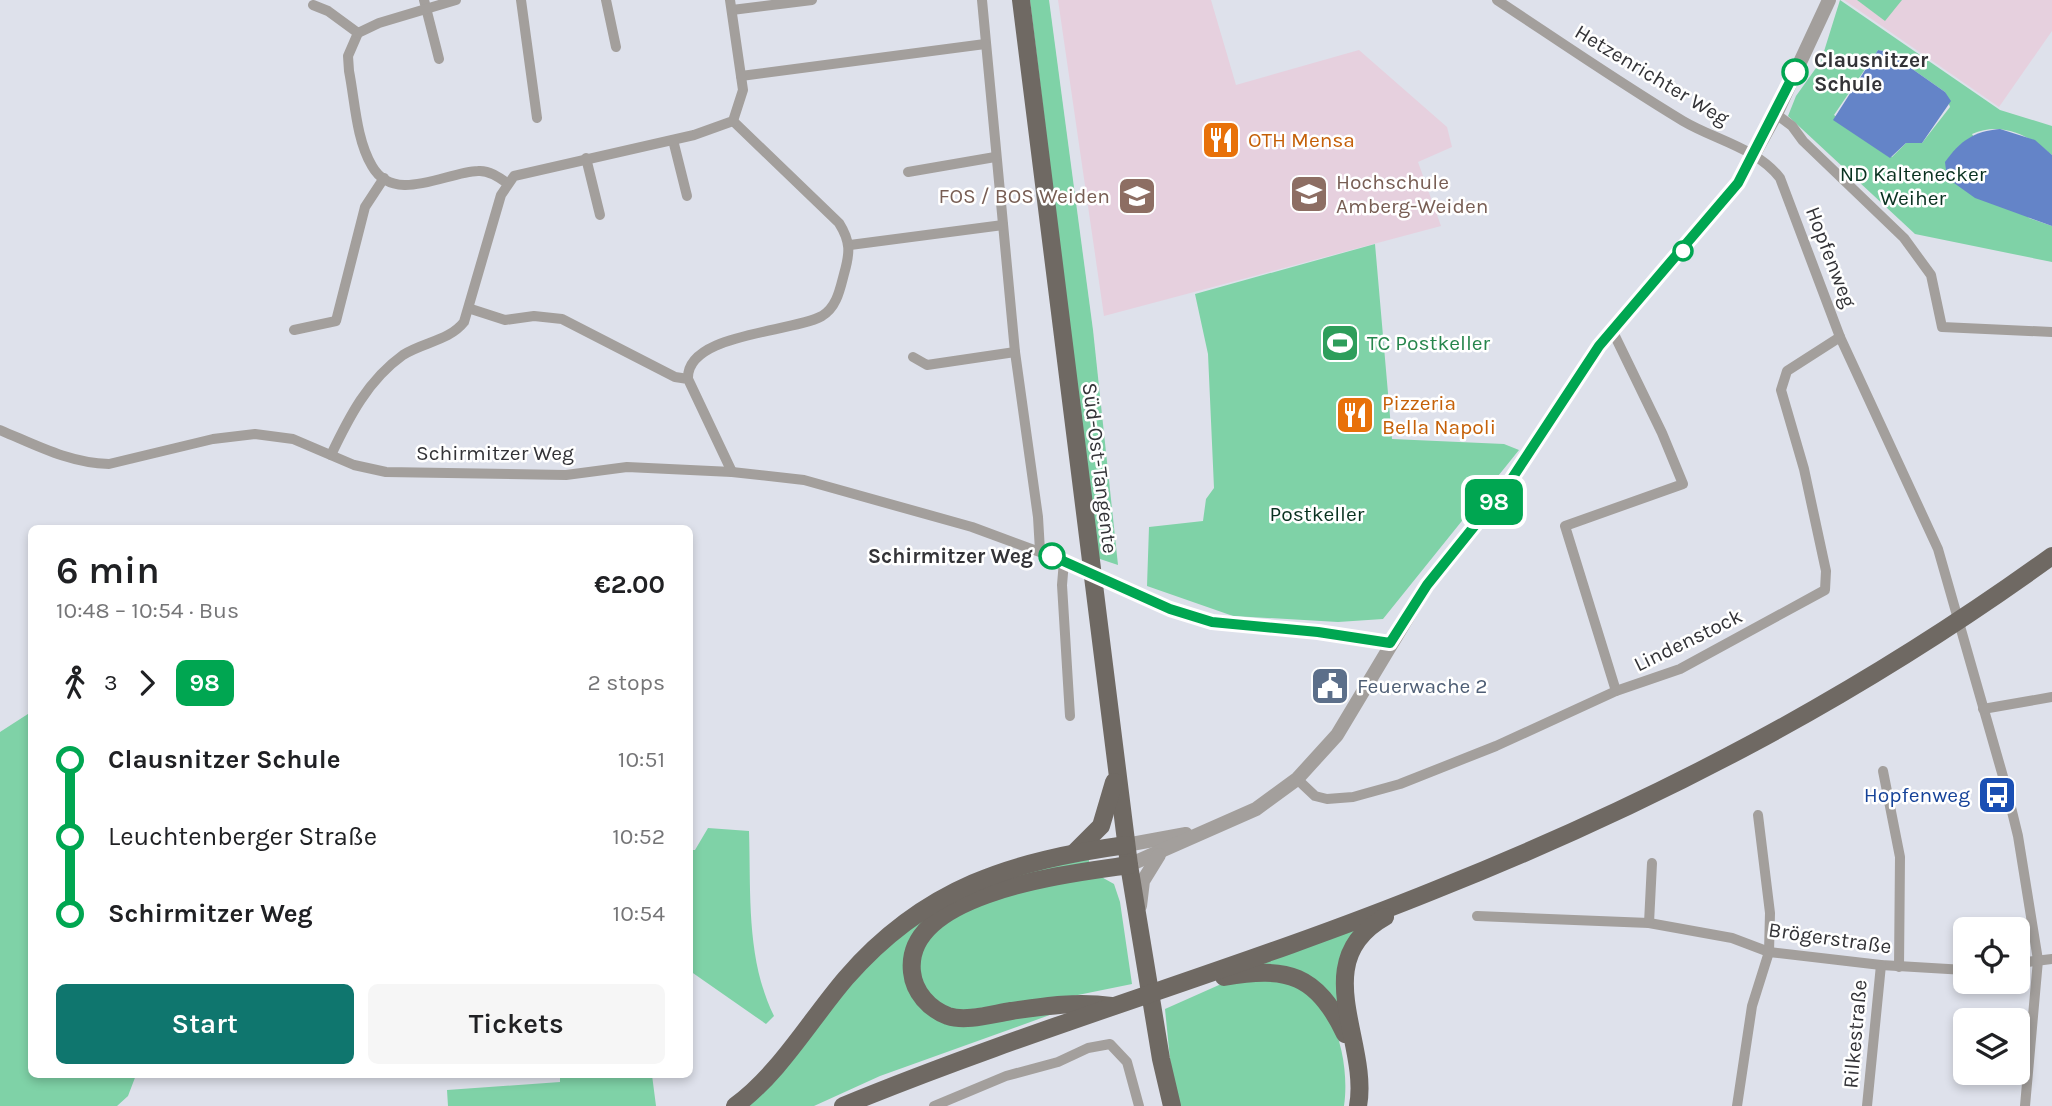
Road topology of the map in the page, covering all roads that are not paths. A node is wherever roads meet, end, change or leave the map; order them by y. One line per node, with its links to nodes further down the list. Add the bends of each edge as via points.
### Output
1 (456, 0): 9 (street)
2 (521, 0): 18 (street)
3 (606, 0): 14 (street)
4 (812, 0): 11 (street)
5 (982, 0): 13 (street)
6 (1021, 0): 50 (main road, Süd-Ost-Tangente)
7 (1497, 0): 21 (street, Hetzenrichter Weg, via 1654,104)
8 (1829, 0): 17 (street)
9 (425, 4): 12 (street); 15 (street)
10 (313, 5): 12 (street, via 328,10)
11 (731, 5): 16 (street)
12 (358, 33): 25 (street, via 348,56 349,71 368,159)
13 (985, 44): 16 (street); 22 (street)
14 (616, 47)
15 (439, 59)
16 (741, 76): 19 (street, via 743,90)
17 (1776, 114): 21 (street); 34 (street, via 1904,237 1931,275 1942,327)
18 (537, 118)
19 (733, 121): 20 (street); 30 (street, via 839,223)
20 (673, 140): 23 (street); 27 (street)
21 (1755, 156): 33 (street, via 1722,205); 35 (street, Hopfenweg, via 1780,178)
22 (995, 157): 24 (street); 29 (street)
23 (586, 158): 26 (street, via 527,171); 28 (street)
24 (908, 172)
25 (384, 178): 26 (street, via 415,185 478,171); 32 (street, via 365,207 336,321)
26 (508, 183): 31 (street, via 500,195)
27 (687, 196)
28 (600, 215)
29 (1003, 225): 30 (street); 36 (street)
30 (850, 245): 38 (street, via 838,297 821,316 712,346 694,359)
31 (471, 309): 38 (street, via 505,320 562,319); 40 (street, via 458,331 402,356 376,380 353,410)
32 (294, 330)
33 (1612, 330): 45 (street, via 1509,483 1427,585); 46 (street, via 1682,484 1565,526)
34 (2052, 332)
35 (1840, 337): 46 (street, Lindenstock, via 1787,371 1782,390 1826,571 1825,590 1681,670); 48 (street, Hopfenweg, via 1938,549)
36 (1015, 352): 37 (street, via 927,365); 42 (street)
37 (913, 357)
38 (688, 379): 41 (street)
39 (0, 430): 40 (street, Schirmitzer Weg, via 75,461 109,464 238,435 292,439)
40 (331, 455): 41 (street, Schirmitzer Weg, via 386,472 566,475 627,467)
41 (732, 472): 42 (street, Schirmitzer Weg, via 841,489)
42 (1040, 551): 44 (street, Schirmitzer Weg)
43 (2052, 556): 60 (main road, via 1968,617 1818,709 1689,779)
44 (1064, 561): 45 (street, Schirmitzer Weg, via 1170,609 1212,622); 49 (street)
45 (1390, 643): 52 (street, via 1337,734)
46 (1616, 691): 52 (street, Lindenstock, via 1496,746 1353,797 1315,796)
47 (2052, 697): 48 (street)
48 (1983, 709): 66 (street, Hopfenweg, via 2018,836)
49 (1070, 716)
50 (1117, 771): 55 (main road, Süd-Ost-Tangente); 57 (main road, via 1101,826)
51 (1883, 771): 69 (street, Rilkestraße, via 1900,857)
52 (1297, 779): 54 (street, via 1256,809)
53 (1758, 815): 64 (street, via 1770,913)
54 (1222, 826): 55 (street); 56 (street)
55 (1126, 845): 57 (main road); 59 (main road, Süd-Ost-Tangente)
56 (1163, 850): 59 (street); 62 (street, via 1143,881)
57 (1074, 852): 74 (main road, via 972,882 904,922 847,978 779,1062)
58 (1653, 863): 63 (street)
59 (1129, 865): 62 (main road, Süd-Ost-Tangente); 72 (main road, via 1031,880 977,899 932,926 912,960 916,986 925,1000 951,1017 1084,1002)
60 (1435, 891): 71 (main road); 73 (main road, via 1366,930 1353,949 1344,991)
61 (1477, 916): 63 (street, Brögerstraße)
62 (1138, 921): 78 (main road, Süd-Ost-Tangente)
63 (1649, 923): 64 (street, Brögerstraße, via 1732,939)
64 (1769, 952): 68 (street, Brögerstraße); 80 (street, via 1752,1006)
65 (2052, 959): 66 (street)
66 (2038, 960): 67 (street); 82 (street, Hopfenweg)
67 (2030, 961)
68 (1881, 965): 69 (street, Brögerstraße); 81 (street, Rilkestraße)
69 (1899, 967): 70 (street, Brögerstraße)
70 (1953, 969)
71 (1187, 981): 72 (main road); 73 (main road, via 1266,971 1296,978 1323,995)
72 (1120, 1004): 75 (main road)
73 (1353, 1053): 79 (main road)
74 (735, 1106)
75 (843, 1106)
76 (934, 1106): 77 (street, via 1006,1076 1110,1044 1127,1062)
77 (1139, 1106)
78 (1172, 1106)
79 (1358, 1106)
80 (1737, 1106)
81 (1867, 1106)
82 (2025, 1106)

